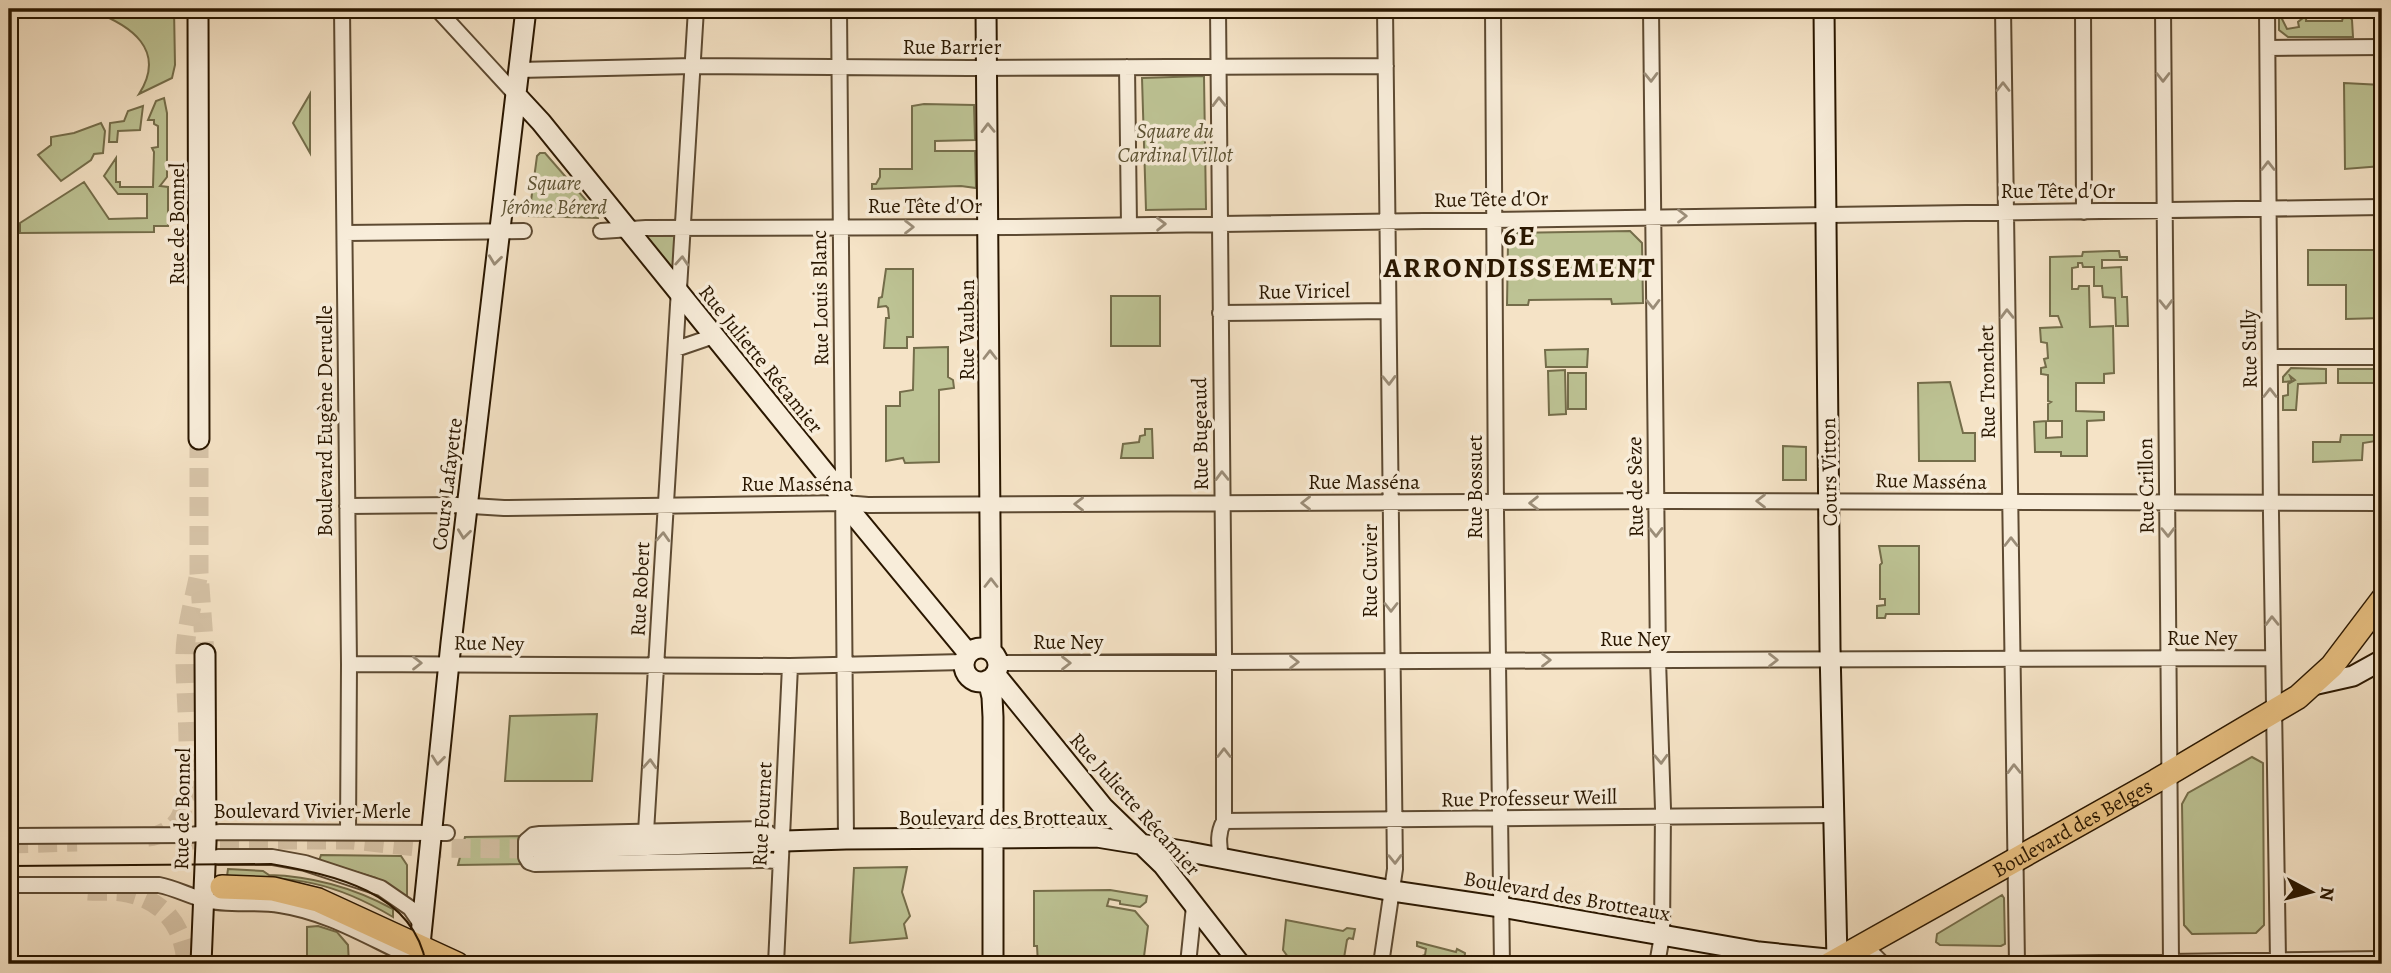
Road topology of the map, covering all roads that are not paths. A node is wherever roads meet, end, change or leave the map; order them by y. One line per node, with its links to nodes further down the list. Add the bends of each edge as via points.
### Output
1 (198, 9): 53 (main road, Rue de Bonnel)
2 (342, 9): 45 (street, Boulevard Eugène Deruelle)
3 (437, 9): 26 (street)
4 (526, 9): 25 (main road, Cours Lafayette)
5 (696, 9): 20 (street, Rue Robert)
6 (839, 9): 23 (street, Rue Louis Blanc)
7 (986, 9): 24 (main road, Rue Vauban)
8 (1218, 9): 21 (street, Rue Bugeaud)
9 (1385, 9): 19 (street, Rue Cuvier)
10 (1493, 9): 34 (street, Rue Bossuet)
11 (1651, 9): 32 (street, Rue de Sèze, one-way to 32)
12 (1824, 9): 33 (main road, Cours Vitton)
13 (2003, 9): 30 (street, Rue Tronchet, one-way to 13)
14 (2083, 9): 31 (street)
15 (2163, 9): 29 (street, Rue Crillon, one-way to 29)
16 (2267, 9): 18 (street, Rue Sully)
17 (2382, 47): 18 (street)
18 (2268, 48): 28 (street, Rue Sully, one-way to 18)
19 (1386, 65): 21 (street, Rue Barrier); 35 (street, Rue Cuvier)
20 (693, 66): 23 (street, Rue Barrier); 25 (street, Rue Barrier); 38 (street, Rue Robert)
21 (1219, 66): 22 (street, Rue Barrier); 36 (street, Rue Bugeaud, one-way to 21)
22 (1127, 67): 24 (street, Rue Barrier); 37 (street)
23 (839, 68): 24 (street, Rue Barrier); 39 (street, Rue Louis Blanc)
24 (987, 68): 40 (main road, Rue Vauban, one-way to 24)
25 (519, 70): 26 (main road, Cours Lafayette)
26 (516, 95): 41 (main road, Rue Juliette Récamier); 44 (main road, Cours Lafayette)
27 (2382, 208): 28 (street, Rue Tête d'Or)
28 (2268, 209): 29 (street, Rue Tête d'Or); 52 (street, Rue Sully)
29 (2165, 211): 31 (street, Rue Tête d'Or); 63 (street, Rue Crillon, one-way to 63)
30 (2005, 212): 31 (street, Rue Tête d'Or); 33 (street, Rue Tête d'Or); 60 (street, Rue Tronchet, one-way to 30)
31 (2084, 212)
32 (1652, 216): 33 (street, Rue Tête d'Or, one-way to 33); 34 (street, Rue Tête d'Or); 54 (street, Rue de Sèze, one-way to 54)
33 (1826, 216): 55 (main road, Cours Vitton)
34 (1494, 220): 35 (street, Rue Tête d'Or); 59 (street, Rue Bossuet)
35 (1388, 222): 36 (street, Rue Tête d'Or); 47 (street, Rue Cuvier)
36 (1220, 223): 37 (street, Rue Tête d'Or, one-way to 36); 48 (street, Rue Bugeaud)
37 (1129, 225): 40 (street, Rue Tête d'Or)
38 (684, 227): 39 (street, Rue Tête d'Or); 41 (street, Rue Tête d'Or); 46 (street, Rue Robert, one-way to 38)
39 (841, 227): 40 (street, Rue Tête d'Or, one-way to 40); 57 (street, Rue Louis Blanc)
40 (989, 227): 64 (main road, Rue Vauban, one-way to 40)
41 (628, 229): 42 (street, Rue Tête d'Or); 46 (main road, Rue Juliette Récamier)
42 (601, 230)
43 (524, 231): 44 (street)
44 (499, 232): 45 (street); 67 (main road, Cours Lafayette, one-way to 67)
45 (345, 233): 65 (street, Boulevard Eugène Deruelle)
46 (680, 295): 49 (main road, Rue Juliette Récamier); 50 (street, Rue Robert)
47 (1388, 311): 48 (street, Rue Viricel); 58 (street, Rue Cuvier, one-way to 58)
48 (1220, 313): 62 (street, Rue Bugeaud, one-way to 48)
49 (714, 336): 50 (street); 57 (main road, Rue Juliette Récamier)
50 (676, 349): 66 (street, Rue Robert)
51 (2382, 357): 52 (street)
52 (2270, 358): 56 (street, Rue Sully, one-way to 52)
53 (199, 439)
54 (1656, 501): 55 (street, Rue Masséna, one-way to 54); 59 (street, Rue Masséna, one-way to 59); 74 (street, Rue de Sèze, one-way to 74)
55 (1829, 501): 60 (street, Rue Masséna); 75 (main road, Cours Vitton)
56 (2271, 502): 61 (street, Rue Masséna); 63 (street, Rue Masséna); 72 (street, Rue Sully, one-way to 56)
57 (844, 503): 64 (street, Rue Masséna); 66 (street, Rue Masséna); 70 (main road, Rue Juliette Récamier); 82 (street, Rue Louis Blanc)
58 (1391, 503): 59 (street, Rue Masséna); 62 (street, Rue Masséna, one-way to 62); 77 (street, Rue Cuvier, one-way to 77)
59 (1496, 503): 78 (street, Rue Bossuet)
60 (2011, 503): 63 (street, Rue Masséna); 71 (street, Rue Tronchet, one-way to 60)
61 (2382, 503)
62 (1222, 504): 64 (street, Rue Masséna, one-way to 64); 79 (street, Rue Bugeaud)
63 (2168, 504): 73 (street, Rue Crillon, one-way to 73)
64 (991, 505): 85 (main road, Rue Vauban, one-way to 64)
65 (346, 506): 67 (street, Rue Masséna); 80 (street, Boulevard Eugène Deruelle)
66 (665, 506): 67 (street, Rue Masséna); 83 (street, Rue Robert, one-way to 66)
67 (467, 507): 81 (main road, Cours Lafayette, one-way to 81)
68 (2382, 600): 86 (main road, Boulevard des Belges)
69 (205, 654): 96 (main road, Rue de Bonnel)
70 (966, 658): 82 (street, Rue Ney); 85 (main road, via 981,647); 85 (main road, Rue Juliette Récamier, via 966,673 977,681)
71 (2012, 658): 73 (street, Rue Ney); 75 (street, Rue Ney); 105 (street, Rue Tronchet, one-way to 71)
72 (2273, 658): 73 (street, Rue Ney); 88 (street, Rue Sully)
73 (2169, 659): 90 (street, Rue Crillon)
74 (1658, 660): 75 (street, Rue Ney, one-way to 75); 78 (street, Rue Ney, one-way to 74); 92 (street, Rue de Sèze, one-way to 92)
75 (1831, 660): 91 (main road, Cours Vitton)
76 (2382, 660): 86 (main road, Boulevard des Belges, via 2353,676)
77 (1392, 661): 78 (street, Rue Ney); 79 (street, Rue Ney, one-way to 77); 95 (street, Rue Cuvier)
78 (1498, 661): 93 (street, Rue Bossuet)
79 (1224, 662): 85 (street, Rue Ney, one-way to 79); 94 (street, Rue Bugeaud, one-way to 79)
80 (349, 664): 81 (street, Rue Ney, one-way to 81); 98 (street, Boulevard Eugène Deruelle)
81 (449, 664): 83 (street, Rue Ney); 99 (main road, Cours Lafayette, one-way to 99)
82 (846, 664): 84 (street, Rue Ney); 102 (street, Rue Louis Blanc)
83 (656, 665): 84 (street, Rue Ney); 97 (street, Rue Robert, one-way to 83)
84 (790, 666): 103 (street, Rue Fournet)
85 (993, 667): 87 (main road, Rue Juliette Récamier); 89 (main road, Rue Vauban)
86 (2313, 685): 88 (main road, Boulevard des Belges)
87 (1015, 699): 89 (main road); 104 (main road, Rue Juliette Récamier, via 1103,807)
88 (2274, 700): 90 (main road, Boulevard des Belges); 119 (street, Rue Sully)
89 (993, 717): 101 (main road, Rue Vauban)
90 (2169, 773): 105 (main road, Boulevard des Belges); 120 (street, Rue Crillon)
91 (1834, 815): 92 (street, Rue Professeur Weill); 121 (main road, Cours Vitton)
92 (1663, 817): 93 (street, Rue Professeur Weill); 115 (street, Rue de Sèze)
93 (1500, 818): 95 (street, Rue Professeur Weill); 114 (street, Rue Bossuet)
94 (1224, 821): 95 (street, Rue Professeur Weill); 108 (street, Rue Bugeaud, via 1218,842)
95 (1394, 821): 111 (street, Rue Cuvier, one-way to 111)
96 (206, 832): 98 (street, Boulevard Vivier-Merle); 100 (street, Boulevard Vivier-Merle); 112 (main road, Rue de Bonnel)
97 (646, 832): 103 (street, Boulevard des Brotteaux, via 762,829); 109 (street, Boulevard des Brotteaux, via 533,835 526,841 526,857 535,864 764,860)
98 (348, 833): 99 (street, Boulevard Vivier-Merle)
99 (439, 833): 116 (main road, Cours Lafayette)
100 (9, 836)
101 (993, 838): 102 (main road, Boulevard des Brotteaux); 104 (main road, Boulevard des Brotteaux, via 1097,837); 125 (main road, Rue Vauban)
102 (846, 839): 103 (main road, Boulevard des Brotteaux)
103 (781, 842): 106 (main road); 109 (street, Rue Fournet)
104 (1141, 844): 108 (main road, Boulevard des Brotteaux); 113 (main road, Rue Juliette Récamier)
105 (2016, 848): 117 (main road, Boulevard des Belges); 132 (street, Rue Tronchet)
106 (539, 849)
107 (218, 857): 116 (street, via 272,857 305,863 381,888 410,908)
108 (1221, 858): 111 (main road, Boulevard des Brotteaux)
109 (780, 866): 124 (street, Rue Fournet)
110 (9, 885): 112 (street, via 159,885)
111 (1393, 891): 114 (main road, Boulevard des Brotteaux); 128 (street, Rue Cuvier)
112 (213, 893): 116 (main road, via 273,890 318,900); 122 (main road, Rue de Bonnel)
113 (1194, 906): 126 (street); 127 (main road, Rue Juliette Récamier)
114 (1501, 907): 115 (main road, Boulevard des Brotteaux); 129 (street, Rue Bossuet)
115 (1662, 936): 121 (main road, Boulevard des Brotteaux); 130 (street, Rue de Sèze)
116 (421, 946): 123 (main road)
117 (1865, 946): 121 (main road, Boulevard des Belges); 131 (street)
118 (2382, 959): 119 (street)
119 (2278, 960): 120 (street)
120 (2171, 962): 133 (street)
121 (1835, 963)
122 (201, 964)
123 (457, 964)
124 (776, 964)
125 (993, 964)
126 (1188, 964)
127 (1240, 964)
128 (1381, 964)
129 (1502, 964)
130 (1657, 964)
131 (1883, 964)
132 (2017, 964)
133 (2029, 964)

